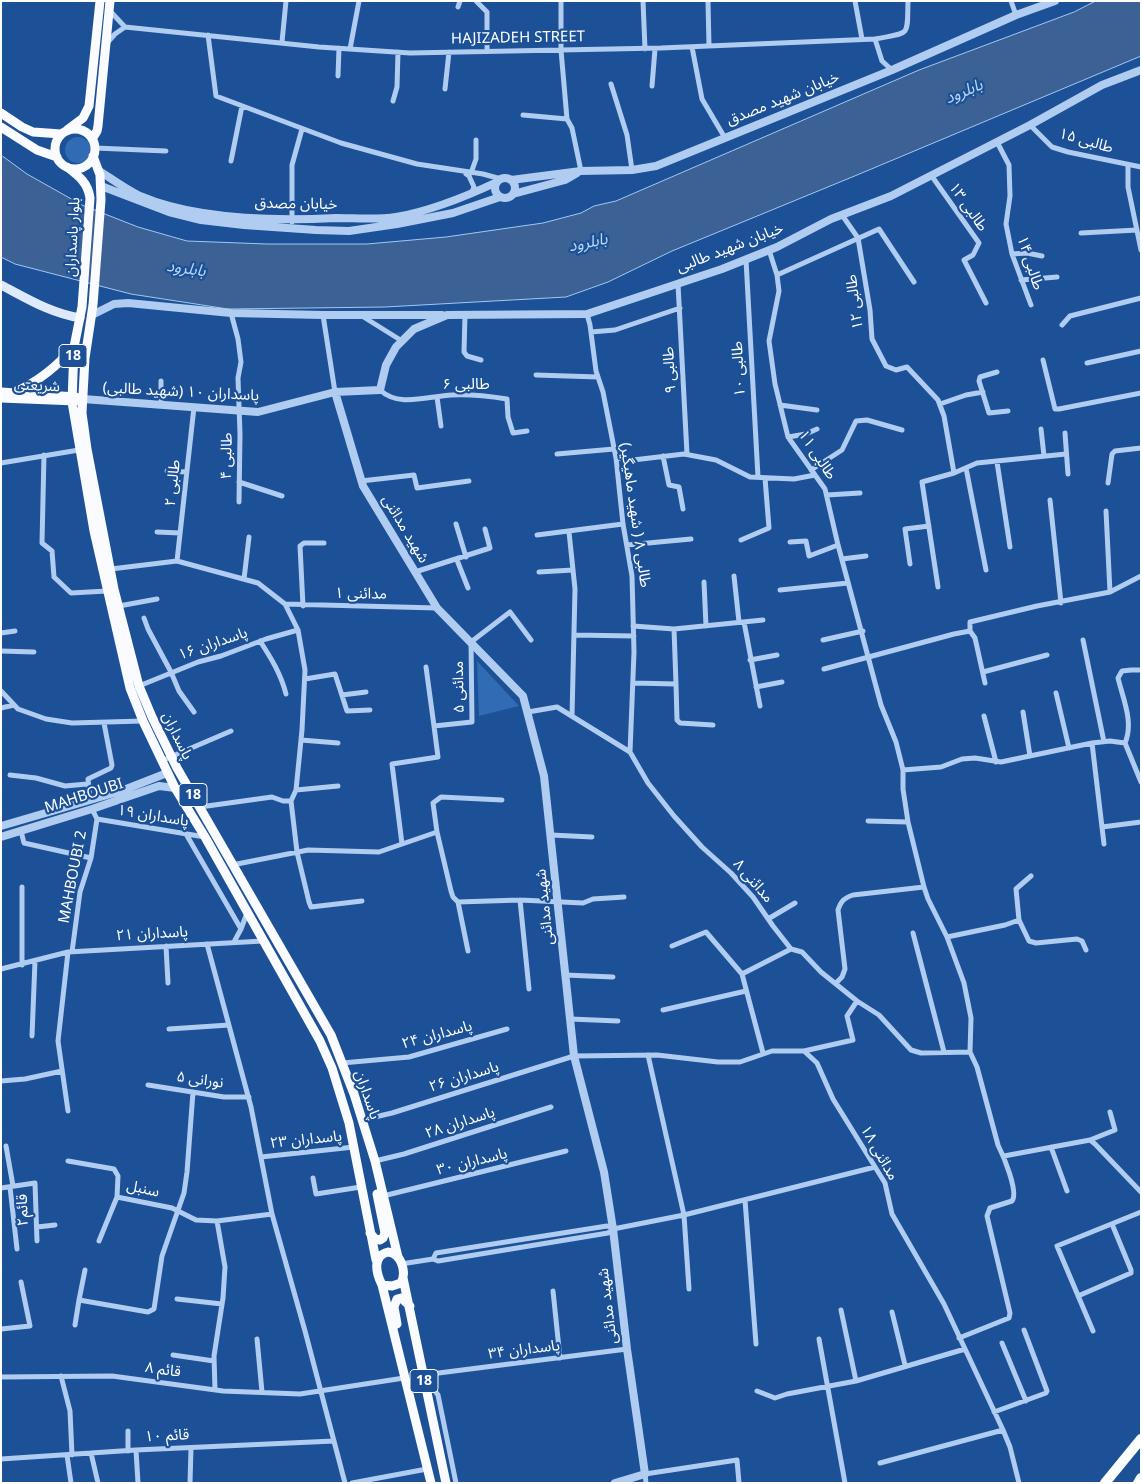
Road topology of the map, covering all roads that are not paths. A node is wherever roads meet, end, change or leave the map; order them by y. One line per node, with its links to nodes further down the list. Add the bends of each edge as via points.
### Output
1 (100, 1): 44 (main road, via 90,106 83,118)
2 (286, 1): 18 (street)
3 (359, 1): 24 (street)
4 (476, 1): 27 (street, via 487,12)
5 (561, 1): 26 (street)
6 (643, 1): 25 (street)
7 (708, 1): 20 (street)
8 (855, 1): 16 (street)
9 (908, 1): 17 (street, HAJIZADEH STREET, via 904,34)
10 (1011, 1): 13 (street)
11 (1056, 1): 13 (street, خیابان شهید مصدق)
12 (110, 6): 14 (street); 19 (main road)
13 (1016, 15): 30 (street, خیابان شهید مصدق)
14 (126, 27): 15 (street, HAJIZADEH STREET); 19 (street)
15 (208, 35): 18 (street, HAJIZADEH STREET); 37 (street, via 216,96)
16 (862, 39): 17 (street, HAJIZADEH STREET); 20 (street, HAJIZADEH STREET)
17 (875, 39): 30 (street, via 882,61)
18 (282, 42): 22 (street, HAJIZADEH STREET)
19 (107, 44): 49 (main road)
20 (709, 46): 21 (street, HAJIZADEH STREET)
21 (692, 47): 23 (street, HAJIZADEH STREET); 46 (street, via 702,99)
22 (339, 48): 24 (street, HAJIZADEH STREET); 32 (street)
23 (655, 48): 25 (street, HAJIZADEH STREET); 34 (street)
24 (350, 49): 28 (street, HAJIZADEH STREET)
25 (645, 49): 26 (street, HAJIZADEH STREET)
26 (561, 50): 27 (street, HAJIZADEH STREET); 40 (street)
27 (487, 51): 29 (street, HAJIZADEH STREET)
28 (398, 52): 29 (street, HAJIZADEH STREET); 36 (street, via 397,87)
29 (449, 52): 35 (street)
30 (892, 70): 46 (street, خیابان شهید مصدق)
31 (1141, 70): 41 (street, خیابان شهید طالبی, via 1102,85)
32 (338, 76)
33 (612, 84): 58 (street, via 627,134)
34 (652, 86)
35 (445, 89)
36 (393, 101)
37 (242, 106): 43 (street); 53 (street)
38 (1, 113): 45 (main road, via 22,127)
39 (523, 115): 40 (street)
40 (567, 119): 59 (street)
41 (1030, 126): 48 (street, خیابان شهید طالبی); 54 (street, طالبی ۱۵, via 1052,147)
42 (1, 127): 50 (main road)
43 (302, 129): 60 (street, via 341,144); 70 (street, via 292,166)
44 (64, 132): 45 (main road); 49 (main road, via 80,129 86,132); 52 (main road, via 55,145)
45 (41, 133): 50 (main road, via 43,144)
46 (725, 138): 58 (street, خیابان شهید مصدق, via 656,166)
47 (476, 140): 61 (street, via 476,159)
48 (997, 142): 62 (street, خیابان شهید طالبی); 77 (street, طالبی ۱۴, via 1008,165 1010,196 1006,224)
49 (93, 147): 51 (street); 55 (main road, via 89,163 82,168); 57 (main road, بلوار پاسداران)
50 (37, 150): 52 (main road)
51 (166, 151)
52 (57, 157): 55 (main road)
53 (231, 161)
54 (1128, 165): 56 (street, طالبی ۱۵); 72 (street, via 1128,187)
55 (67, 167): 97 (main road, بلوار پاسداران, via 84,180 90,192)
56 (1141, 167)
57 (98, 170): 65 (main road, بلوار پاسداران); 70 (street, خیابان مصدق, via 141,196 172,207 202,213)
58 (632, 170): 59 (street, خیابان شهید مصدق)
59 (581, 171): 64 (street, خیابان شهید مصدق); 67 (street, via 565,180)
60 (461, 172): 61 (street); 66 (street, via 471,179 474,187)
61 (471, 173): 63 (street)
62 (931, 175): 69 (street, خیابان شهید طالبی, via 891,196); 87 (street, طالبی ۱۳, via 979,243 973,254 964,260)
63 (499, 180): 64 (street); 66 (street, خیابان مصدق); 68 (street, via 495,190)
64 (511, 180): 67 (street, via 515,188)
65 (101, 186): 71 (street, خیابان مصدق, via 169,212 201,220); 90 (main road, بلوار پاسداران)
66 (471, 194): 70 (street, خیابان مصدق, via 395,217)
67 (513, 194): 68 (street)
68 (500, 197): 71 (street, خیابان مصدق, via 454,213 397,224 349,231)
69 (842, 215): 74 (street, طالبی ۱۲); 75 (street, خیابان شهید طالبی)
70 (293, 220): 71 (street)
71 (291, 229)
72 (1137, 230): 73 (street); 76 (street)
73 (1081, 233)
74 (858, 238): 80 (street); 83 (street, via 879,229); 121 (street, طالبی ۱۲, via 872,339 886,366 896,370 907,367)
75 (769, 250): 79 (street, خیابان شهید طالبی); 80 (street, طالبی ۱۱)
76 (1141, 250)
77 (1012, 254): 78 (street); 82 (street, طالبی ۱۴)
78 (1042, 256)
79 (746, 260): 84 (street, خیابان شهید طالبی); 152 (street, طالبی ۱۰)
80 (777, 275): 122 (street, طالبی ۱۱, via 779,292 769,341)
81 (1057, 277): 82 (street)
82 (1021, 280): 88 (street, طالبی ۱۴)
83 (914, 282)
84 (678, 284): 89 (street, طالبی ۹); 92 (street, خیابان شهید طالبی)
85 (1, 285): 97 (main road, via 46,310)
86 (1141, 298): 98 (street, via 1070,316)
87 (986, 302)
88 (1031, 305)
89 (680, 308): 99 (street, via 615,330); 138 (street, طالبی ۹)
90 (93, 310): 91 (street, via 128,303); 119 (main road, پاسداران / 18, via 85,358)
91 (231, 313): 93 (street); 124 (street, طالبی ۴, via 241,362)
92 (586, 314): 96 (street, خیابان شهید طالبی); 99 (street, طالبی ۸ ( شهید ماهیگیر))
93 (323, 315): 94 (street); 113 (street)
94 (362, 315): 95 (street); 100 (street)
95 (447, 315): 96 (street, خیابان شهید طالبی); 100 (street, خیابان شهید طالبی, via 414,329)
96 (466, 315): 103 (street, via 464,352)
97 (80, 318): 101 (main road, پاسداران / 18)
98 (1062, 325)
99 (591, 332): 108 (street, طالبی ۸ ( شهید ماهیگیر))
100 (402, 341): 110 (street, خیابان شهید طالبی, via 386,365)
101 (74, 347): 112 (main road, via 53,369); 118 (main road, پاسداران / 18)
102 (1141, 351): 105 (street)
103 (481, 360)
104 (1043, 360): 115 (street, via 1055,409)
105 (1087, 363)
106 (997, 372): 114 (street, via 980,377)
107 (536, 375): 108 (street)
108 (598, 377): 135 (street, طالبی ۸ ( شهید ماهیگیر))
109 (161, 381): 120 (street)
110 (380, 390): 113 (street); 116 (street, طالبی ۶, via 386,396 400,400)
111 (1, 392): 112 (main road)
112 (14, 392): 118 (main road)
113 (335, 392): 124 (street, پاسداران ۱۰ (شهید طالبی), via 258,412); 154 (street, شهید مدائنی)
114 (983, 392): 121 (street); 126 (street, via 989,413)
115 (1141, 392)
116 (437, 397): 127 (street); 131 (street, طالبی ۶, via 482,394 507,399 513,433)
117 (1, 398): 118 (main road, شریعتی)
118 (72, 398): 119 (main road); 136 (main road, پاسداران / 18)
119 (83, 399): 120 (street, پاسداران ۱۰ (شهید طالبی)); 187 (main road, پاسداران / 18, via 87,449)
120 (161, 404): 123 (street, پاسداران ۱۰ (شهید طالبی))
121 (940, 404): 150 (street, طالبی ۱۲)
122 (780, 405): 125 (street); 133 (street, طالبی ۱۱)
123 (194, 407): 124 (street, پاسداران ۱۰ (شهید طالبی)); 148 (street, طالبی ۲)
124 (239, 410): 156 (street, طالبی ۴)
125 (817, 410)
126 (1008, 411)
127 (441, 426)
128 (817, 428): 133 (street)
129 (1041, 429): 142 (street)
130 (902, 430): 149 (street, via 867,420 856,421 842,450)
131 (527, 431)
132 (1065, 434): 139 (street)
133 (788, 437): 149 (street, طالبی ۱۱)
134 (1141, 448): 157 (street, via 1112,454)
135 (614, 449): 137 (street); 143 (street, طالبی ۸ ( شهید ماهیگیر))
136 (79, 450): 140 (street); 200 (main road, پاسداران / 18)
137 (557, 454)
138 (687, 454): 141 (street); 152 (street, via 716,460)
139 (1066, 454): 142 (street); 151 (street)
140 (44, 455): 145 (street); 200 (street, via 42,543 52,551 54,576 71,593)
141 (663, 456): 143 (street, via 633,460); 163 (street, via 669,484 679,487)
142 (1044, 456): 144 (street)
143 (616, 458): 166 (street, طالبی ۸ ( شهید ماهیگیر))
144 (997, 462): 146 (street, via 977,463); 180 (street)
145 (1, 463)
146 (966, 468): 150 (street); 189 (street)
147 (167, 472): 148 (street)
148 (187, 472): 171 (street, طالبی ۲)
149 (813, 473): 153 (street, via 794,479); 159 (street, طالبی ۱۱)
150 (954, 473): 167 (street, via 922,482)
151 (1068, 474)
152 (758, 477): 153 (street)
153 (765, 478): 175 (street, via 769,528)
154 (361, 481): 155 (street, via 414,475 417,488); 190 (street, شهید مدائنی)
155 (469, 481)
156 (239, 482): 160 (street); 162 (street, طالبی ۴)
157 (1108, 483)
158 (860, 493): 159 (street)
159 (827, 495): 179 (street, طالبی ۱۱)
160 (282, 496)
161 (1050, 500): 203 (street)
162 (239, 502)
163 (683, 509)
164 (1106, 511): 201 (street)
165 (456, 524): 182 (street)
166 (623, 524): 170 (street); 178 (street, طالبی ۸ ( شهید ماهیگیر))
167 (929, 526): 186 (street, via 905,529); 197 (street)
168 (485, 529): 182 (street, via 490,548)
169 (158, 532): 171 (street)
170 (569, 532): 172 (street); 188 (street)
171 (180, 533): 185 (street, طالبی ۲)
172 (537, 535)
173 (249, 537): 194 (street)
174 (691, 539): 178 (street)
175 (741, 540)
176 (790, 542): 179 (street, via 806,541 809,556)
177 (324, 543): 206 (street, via 300,546)
178 (627, 545): 211 (street, طالبی ۸ ( شهید ماهیگیر), via 632,576)
179 (838, 545): 183 (street, طالبی ۱۱)
180 (1010, 548)
181 (866, 556): 183 (street)
182 (466, 557): 184 (street)
183 (842, 559): 196 (street, طالبی ۱۱)
184 (457, 560): 190 (street); 198 (street)
185 (177, 561): 187 (street); 194 (street)
186 (910, 564)
187 (110, 569): 205 (main road, پاسداران / 18)
188 (573, 570): 191 (street); 219 (street)
189 (986, 570)
190 (415, 572): 207 (street, شهید مدائنی)
191 (539, 572)
192 (734, 576): 210 (street)
193 (1141, 576): 201 (street)
194 (244, 580): 204 (street, via 258,583)
195 (704, 582): 212 (street)
196 (848, 583): 199 (street); 215 (street, طالبی ۱۱)
197 (938, 587)
198 (468, 588)
199 (780, 590)
200 (107, 591): 258 (main road, پاسداران / 18, via 130,688)
201 (1110, 592): 203 (street)
202 (156, 600): 205 (street)
203 (1061, 602): 216 (street, via 970,622)
204 (284, 604): 206 (street, مدائنی ۱); 214 (street)
205 (118, 606): 242 (main road, پاسداران / 18)
206 (303, 606): 207 (street, مدائنی ۱)
207 (437, 608): 225 (street, شهید مدائنی)
208 (144, 618): 235 (street)
209 (763, 620): 210 (street)
210 (741, 622): 212 (street); 231 (street)
211 (633, 626): 213 (street); 220 (street, طالبی ۸ ( شهید ماهیگیر))
212 (706, 626): 213 (street)
213 (674, 629): 241 (street)
214 (298, 630): 224 (street, پاسداران ۱۶); 237 (street)
215 (862, 631): 222 (street); 230 (street, طالبی ۱۱)
216 (970, 631): 230 (street); 236 (street, via 975,638)
217 (15, 632): 218 (street)
218 (1, 633)
219 (574, 635): 220 (street); 256 (street)
220 (634, 636): 239 (street, طالبی ۸ ( شهید ماهیگیر))
221 (531, 640): 225 (street, via 510,612)
222 (823, 640)
223 (1083, 640): 264 (street)
224 (260, 641): 235 (street, پاسداران ۱۶); 247 (street, via 283,680)
225 (470, 642): 254 (street, شهید مدائنی, via 524,696); 261 (street, مدائنی ۵, via 472,722)
226 (1, 652): 227 (street)
227 (34, 652)
228 (776, 655): 231 (street)
229 (1047, 655): 236 (street)
230 (868, 656): 233 (street); 275 (street, طالبی ۱۱)
231 (750, 660): 243 (street)
232 (426, 667): 261 (street)
233 (824, 669)
234 (1141, 670): 267 (street, via 1122,671 1118,678 1128,723 1129,734)
235 (171, 672): 242 (street, پاسداران ۱۶); 253 (street, via 179,691)
236 (983, 672): 240 (street)
237 (305, 678): 248 (street, via 335,674); 263 (street)
238 (782, 682): 243 (street)
239 (633, 683): 241 (street); 269 (street, طالبی ۸ ( شهید ماهیگیر))
240 (986, 683)
241 (676, 684): 260 (street, via 677,720 680,723)
242 (139, 686): 270 (main road, پاسداران / 18)
243 (756, 687): 250 (street)
244 (1, 691): 249 (street)
245 (366, 692): 248 (street)
246 (1056, 693): 268 (street)
247 (286, 694)
248 (342, 695): 252 (street, via 347,711)
249 (14, 705): 251 (street); 259 (street, via 46,719)
250 (760, 706)
251 (1, 708)
252 (370, 710)
253 (194, 712)
254 (528, 712): 256 (street, مدائنی ۸, via 557,707); 297 (street, شهید مدائنی, via 544,776)
255 (1023, 712): 271 (street)
256 (572, 716): 269 (street, مدائنی ۸)
257 (984, 716): 273 (street)
258 (142, 721): 259 (street); 272 (main road, پاسداران / 18)
259 (104, 723): 279 (street, via 112,765 90,777)
260 (713, 725)
261 (434, 726): 301 (street, مدائنی ۵, via 438,757 392,764)
262 (231, 732): 270 (street)
263 (301, 740): 265 (street); 282 (street)
264 (1104, 742): 266 (street); 267 (street)
265 (338, 743)
266 (1092, 743): 268 (street); 293 (street)
267 (1125, 743): 278 (street)
268 (1069, 748): 271 (street)
269 (630, 752): 316 (street, مدائنی ۸, via 648,783 674,816 754,897)
270 (171, 756): 272 (street); 274 (main road, پاسداران / 18)
271 (1030, 756): 273 (street)
272 (161, 761): 276 (main road, پاسداران / 18)
273 (996, 762): 275 (street, via 962,759 941,766)
274 (177, 768): 276 (main road); 286 (main road, پاسداران / 18)
275 (903, 770): 290 (street, طالبی ۱۱)
276 (167, 773): 281 (main road, پاسداران / 18); 283 (street, MAHBOUBI)
277 (10, 774): 279 (street, via 65,786)
278 (1141, 782)
279 (87, 784): 283 (street)
280 (338, 786): 282 (street)
281 (175, 788): 287 (street, MAHBOUBI, via 159,786); 299 (main road, پاسداران / 18)
282 (296, 790): 285 (street)
283 (90, 799): 287 (street); 292 (street, MAHBOUBI)
284 (502, 800): 295 (street, via 441,797 433,803)
285 (291, 802): 286 (street, via 272,797); 303 (street)
286 (200, 807): 305 (main road, پاسداران / 18)
287 (92, 809): 288 (street, MAHBOUBI 2); 294 (street, MAHBOUBI)
288 (97, 819): 296 (street, پاسداران ۱۹); 304 (street, MAHBOUBI 2)
289 (868, 821): 290 (street)
290 (908, 822): 308 (street, طالبی ۱۱)
291 (1141, 822): 293 (street)
292 (1, 826)
293 (1102, 827): 302 (street)
294 (21, 831): 298 (street, MAHBOUBI); 304 (street, via 24,844)
295 (437, 832): 301 (street); 312 (street, via 453,897)
296 (186, 834): 299 (street, پاسداران ۱۹); 318 (street)
297 (551, 835): 300 (street); 313 (street, شهید مدائنی)
298 (1, 836)
299 (205, 837): 315 (main road, پاسداران / 18)
300 (592, 837)
301 (402, 844): 303 (street, via 379,852)
302 (1104, 844)
303 (296, 852): 305 (street); 311 (street, via 311,907)
304 (91, 858): 329 (street, MAHBOUBI 2, via 80,892)
305 (232, 865): 354 (main road, پاسداران / 18, via 306,990)
306 (1031, 876): 317 (street, via 1016,889)
307 (22, 887): 331 (street)
308 (924, 887): 320 (street, طالبی ۱۱); 337 (street, via 852,895 841,902 838,910 845,969)
309 (624, 897): 313 (street, via 582,903)
310 (520, 900): 312 (street); 313 (street); 338 (street)
311 (362, 901)
312 (458, 902): 328 (street)
313 (558, 902): 334 (street, شهید مدائنی)
314 (795, 903): 316 (street)
315 (247, 913): 318 (street); 321 (main road, پاسداران / 18)
316 (768, 919): 326 (street, مدائنی ۸)
317 (1019, 920): 320 (street); 327 (street, via 1029,941 1077,939 1082,941)
318 (241, 929): 322 (street)
319 (913, 933): 349 (street)
320 (947, 937): 350 (street, طالبی ۱۱, via 964,983 971,1018)
321 (262, 941): 322 (street, پاسداران ۲۱); 367 (main road, 18, via 332,1068)
322 (234, 942): 323 (street, پاسداران ۲۱)
323 (207, 944): 324 (street, پاسداران ۲۱); 344 (street)
324 (166, 946): 329 (street, پاسداران ۲۱); 336 (street)
325 (672, 946): 333 (street, via 706,932)
326 (791, 949): 333 (street); 337 (street, مدائنی ۸, via 802,952)
327 (1086, 950)
328 (468, 951)
329 (70, 952): 330 (street, پاسداران ۲۱); 355 (street, MAHBOUBI 2, via 58,1041)
330 (35, 961): 331 (street, پاسداران ۲۱); 347 (street)
331 (22, 965): 332 (street, پاسداران ۲۱)
332 (1, 969)
333 (742, 974): 339 (street)
334 (565, 976): 335 (street); 342 (street, شهید مدائنی)
335 (613, 977)
336 (168, 983)
337 (836, 984): 340 (street, مدائنی ۸)
338 (529, 989)
339 (746, 991): 341 (street); 351 (street)
340 (857, 1001): 348 (street, via 847,1016 853,1040); 349 (street, مدائنی ۸, via 879,1014 911,1050)
341 (663, 1010)
342 (570, 1019): 343 (street); 353 (street, شهید مدائنی)
343 (618, 1021)
344 (229, 1026): 345 (street); 359 (street)
345 (169, 1028)
346 (507, 1029): 354 (street, پاسداران ۲۴, via 409,1057)
347 (32, 1036)
348 (804, 1051): 351 (street); 373 (street, مدائنی ۱۸, via 817,1063 832,1099)
349 (944, 1052): 350 (street, مدائنی ۸)
350 (970, 1052): 369 (street)
351 (763, 1053): 352 (street, via 740,1062)
352 (648, 1055): 353 (street); 386 (street)
353 (574, 1056): 363 (street, پاسداران ۲۶); 391 (street, شهید مدائنی, via 604,1172)
354 (342, 1063): 363 (main road, پاسداران / 18)
355 (62, 1071): 356 (street); 361 (street, MAHBOUBI 2)
356 (1, 1081)
357 (148, 1085): 358 (street, نورانی ۵)
358 (193, 1092): 359 (street, نورانی ۵); 383 (street, via 187,1172)
359 (249, 1097): 370 (street)
360 (551, 1106): 372 (street, پاسداران ۲۸)
361 (68, 1111)
362 (1110, 1112): 364 (street, via 1115,1130)
363 (362, 1120): 372 (main road, پاسداران / 18)
364 (1090, 1140): 366 (street); 379 (street)
365 (6, 1146): 375 (street)
366 (1051, 1147): 369 (street); 378 (street)
367 (354, 1148): 370 (street, پاسداران ۲۳); 376 (main road, 18)
368 (566, 1151): 380 (street, پاسداران ۳۰)
369 (1004, 1156): 415 (street, via 1015,1198 990,1208 986,1216 1009,1318)
370 (261, 1157): 385 (street)
371 (68, 1161): 381 (street, سنبل, via 114,1169 118,1176)
372 (376, 1166): 380 (main road, پاسداران / 18); 392 (main road, via 385,1233 380,1240)
373 (875, 1167): 382 (street); 415 (street, مدائنی ۱۸, via 885,1182 892,1214 944,1304)
374 (313, 1178): 376 (street, via 316,1194)
375 (12, 1186): 377 (street, قائم۲); 390 (street, قائم۲, via 35,1182); 395 (street)
376 (361, 1187): 392 (main road, 18)
377 (1, 1188)
378 (1067, 1191)
379 (1141, 1192)
380 (383, 1196): 397 (main road, پاسداران / 18)
381 (117, 1197): 383 (street, سنبل); 394 (street)
382 (745, 1200): 386 (street); 419 (street)
383 (178, 1212): 387 (street, سنبل, via 196,1220); 406 (street, via 162,1256 154,1310 148,1312)
384 (1141, 1212): 388 (street)
385 (272, 1214): 387 (street, سنبل); 436 (street)
386 (684, 1215): 391 (street); 402 (street)
387 (217, 1221): 407 (street, via 225,1267)
388 (1112, 1224): 404 (street, via 1131,1273); 404 (street, via 1057,1246)
389 (55, 1226): 390 (street)
390 (37, 1227): 393 (street, قائم۲)
391 (613, 1229): 397 (street, via 608,1233 438,1262 432,1258); 420 (street, شهید مدائنی)
392 (370, 1232): 396 (main road, 18)
393 (37, 1240)
394 (99, 1241)
395 (17, 1249)
396 (376, 1260): 397 (main road, via 388,1252 396,1254); 401 (main road, 18)
397 (400, 1260): 399 (main road, 18)
398 (85, 1270): 406 (street)
399 (403, 1278): 401 (main road, via 396,1285); 408 (main road, 18)
400 (21, 1282): 412 (street, via 30,1326)
401 (382, 1285): 425 (main road, 18)
402 (689, 1288)
403 (553, 1291): 423 (street)
404 (1078, 1296): 414 (street)
405 (176, 1299): 407 (street)
406 (80, 1300): 411 (street)
407 (222, 1304): 424 (street)
408 (410, 1306): 425 (main road, via 401,1298 397,1299 394,1307); 427 (main road, 18)
409 (840, 1310): 431 (street)
410 (892, 1312): 426 (street)
411 (74, 1324)
412 (1, 1329)
413 (1024, 1330): 437 (street, via 1047,1390 1044,1395)
414 (1092, 1331)
415 (959, 1338): 421 (street, مدائنی ۱۸)
416 (257, 1339): 435 (street)
417 (819, 1339): 432 (street)
418 (1002, 1342): 437 (street)
419 (756, 1344)
420 (627, 1349): 423 (street, پاسداران ۳۴); 452 (street, شهید مدائنی)
421 (964, 1349): 426 (street); 438 (street, مدائنی ۱۸)
422 (173, 1355): 424 (street)
423 (560, 1358): 427 (street, پاسداران ۳۴)
424 (214, 1361): 433 (street)
425 (400, 1361): 430 (main road, 18)
426 (905, 1365): 431 (street)
427 (423, 1374): 460 (main road, 18); 461 (street, via 438,1395)
428 (61, 1376): 429 (street, قائم ۸); 433 (street, قائم ۸, via 112,1376); 447 (street, via 70,1411)
429 (1, 1377)
430 (404, 1378): 436 (street, قائم ۸); 450 (main road, 18)
431 (856, 1381): 432 (street)
432 (827, 1386): 434 (street, via 775,1398); 464 (street)
433 (215, 1390): 435 (street, قائم ۸)
434 (757, 1391)
435 (262, 1392): 436 (street, قائم ۸)
436 (321, 1392): 442 (street)
437 (1026, 1401): 438 (street)
438 (994, 1412): 439 (street, مدائنی ۱۸)
439 (1003, 1430): 449 (street); 465 (street, مدائنی ۱۸)
440 (128, 1431): 445 (street)
441 (1141, 1439): 466 (highway)
442 (334, 1441): 443 (street, قائم ۱۰); 457 (street)
443 (191, 1448): 444 (street, قائم ۱۰); 456 (street)
444 (136, 1450): 445 (street, قائم ۱۰); 455 (street)
445 (128, 1451): 446 (street, قائم ۱۰)
446 (91, 1454): 447 (street, قائم ۱۰); 454 (street)
447 (70, 1455): 448 (street, قائم ۱۰); 453 (street)
448 (1, 1459)
449 (880, 1463)
450 (427, 1469): 458 (street); 459 (main road, 18)
451 (1141, 1478): 467 (highway)
452 (645, 1479): 462 (street); 463 (street, via 737,1460)
453 (71, 1483)
454 (98, 1483)
455 (138, 1483)
456 (190, 1483)
457 (346, 1483)
458 (352, 1483)
459 (430, 1483)
460 (446, 1483)
461 (456, 1483)
462 (616, 1483)
463 (739, 1483)
464 (845, 1483)
465 (1019, 1483)
466 (1105, 1483)
467 (1138, 1483)

